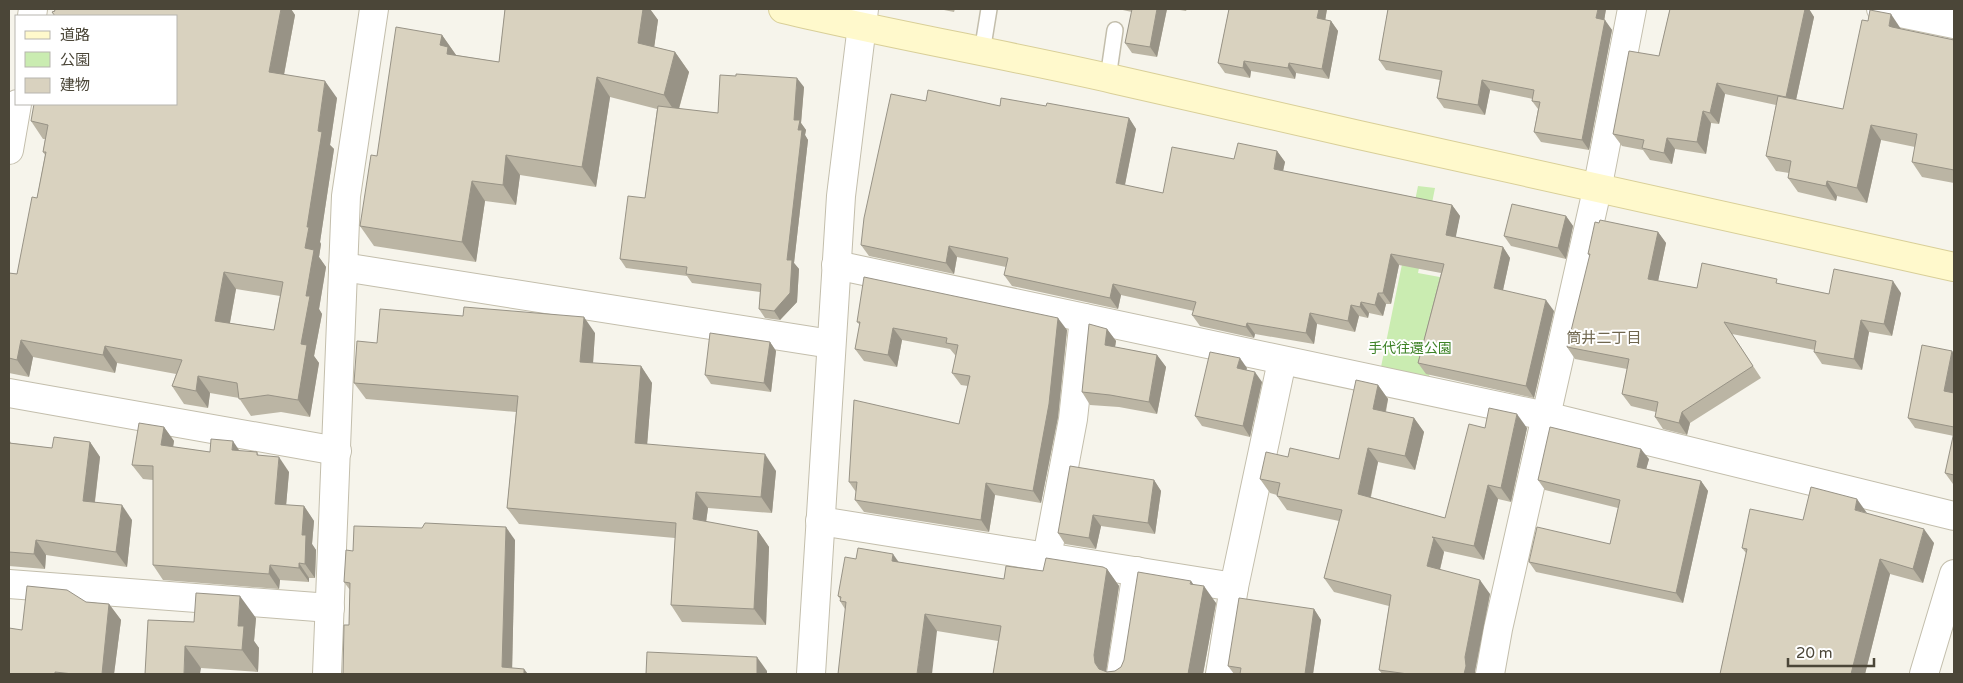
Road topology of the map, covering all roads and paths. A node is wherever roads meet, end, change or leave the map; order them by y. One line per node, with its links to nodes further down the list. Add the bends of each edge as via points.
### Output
1 (374, 9): 16 (street, via 346,196)
2 (783, 9): 7 (street)
3 (842, 9): 7 (street)
4 (989, 9): 10 (lane)
5 (1632, 9): 14 (street)
6 (1881, 9): 8 (street)
7 (862, 18): 10 (street); 15 (street)
8 (1954, 24)
9 (1115, 30): 11 (lane)
10 (982, 52): 11 (street)
11 (1108, 78): 14 (street)
12 (17, 105): 13 (street)
13 (9, 150)
14 (1597, 190): 17 (street); 22 (street)
15 (836, 265): 18 (street); 19 (street)
16 (343, 266): 19 (street); 23 (street)
17 (1954, 267)
18 (1084, 318): 20 (street); 26 (street, via 1073,419)
19 (831, 344): 25 (street)
20 (1282, 361): 22 (street); 30 (street)
21 (9, 393): 23 (street)
22 (1546, 416): 24 (street); 36 (street)
23 (337, 451): 31 (street)
24 (1954, 516)
25 (820, 521): 26 (street); 33 (street)
26 (1047, 557): 27 (street)
27 (1137, 571): 30 (street); 34 (street)
28 (1954, 574): 37 (street)
29 (9, 584): 31 (street)
30 (1234, 587): 35 (street)
31 (330, 608): 32 (street)
32 (327, 674)
33 (811, 674)
34 (1121, 674)
35 (1220, 674)
36 (1490, 674)
37 (1924, 674)

